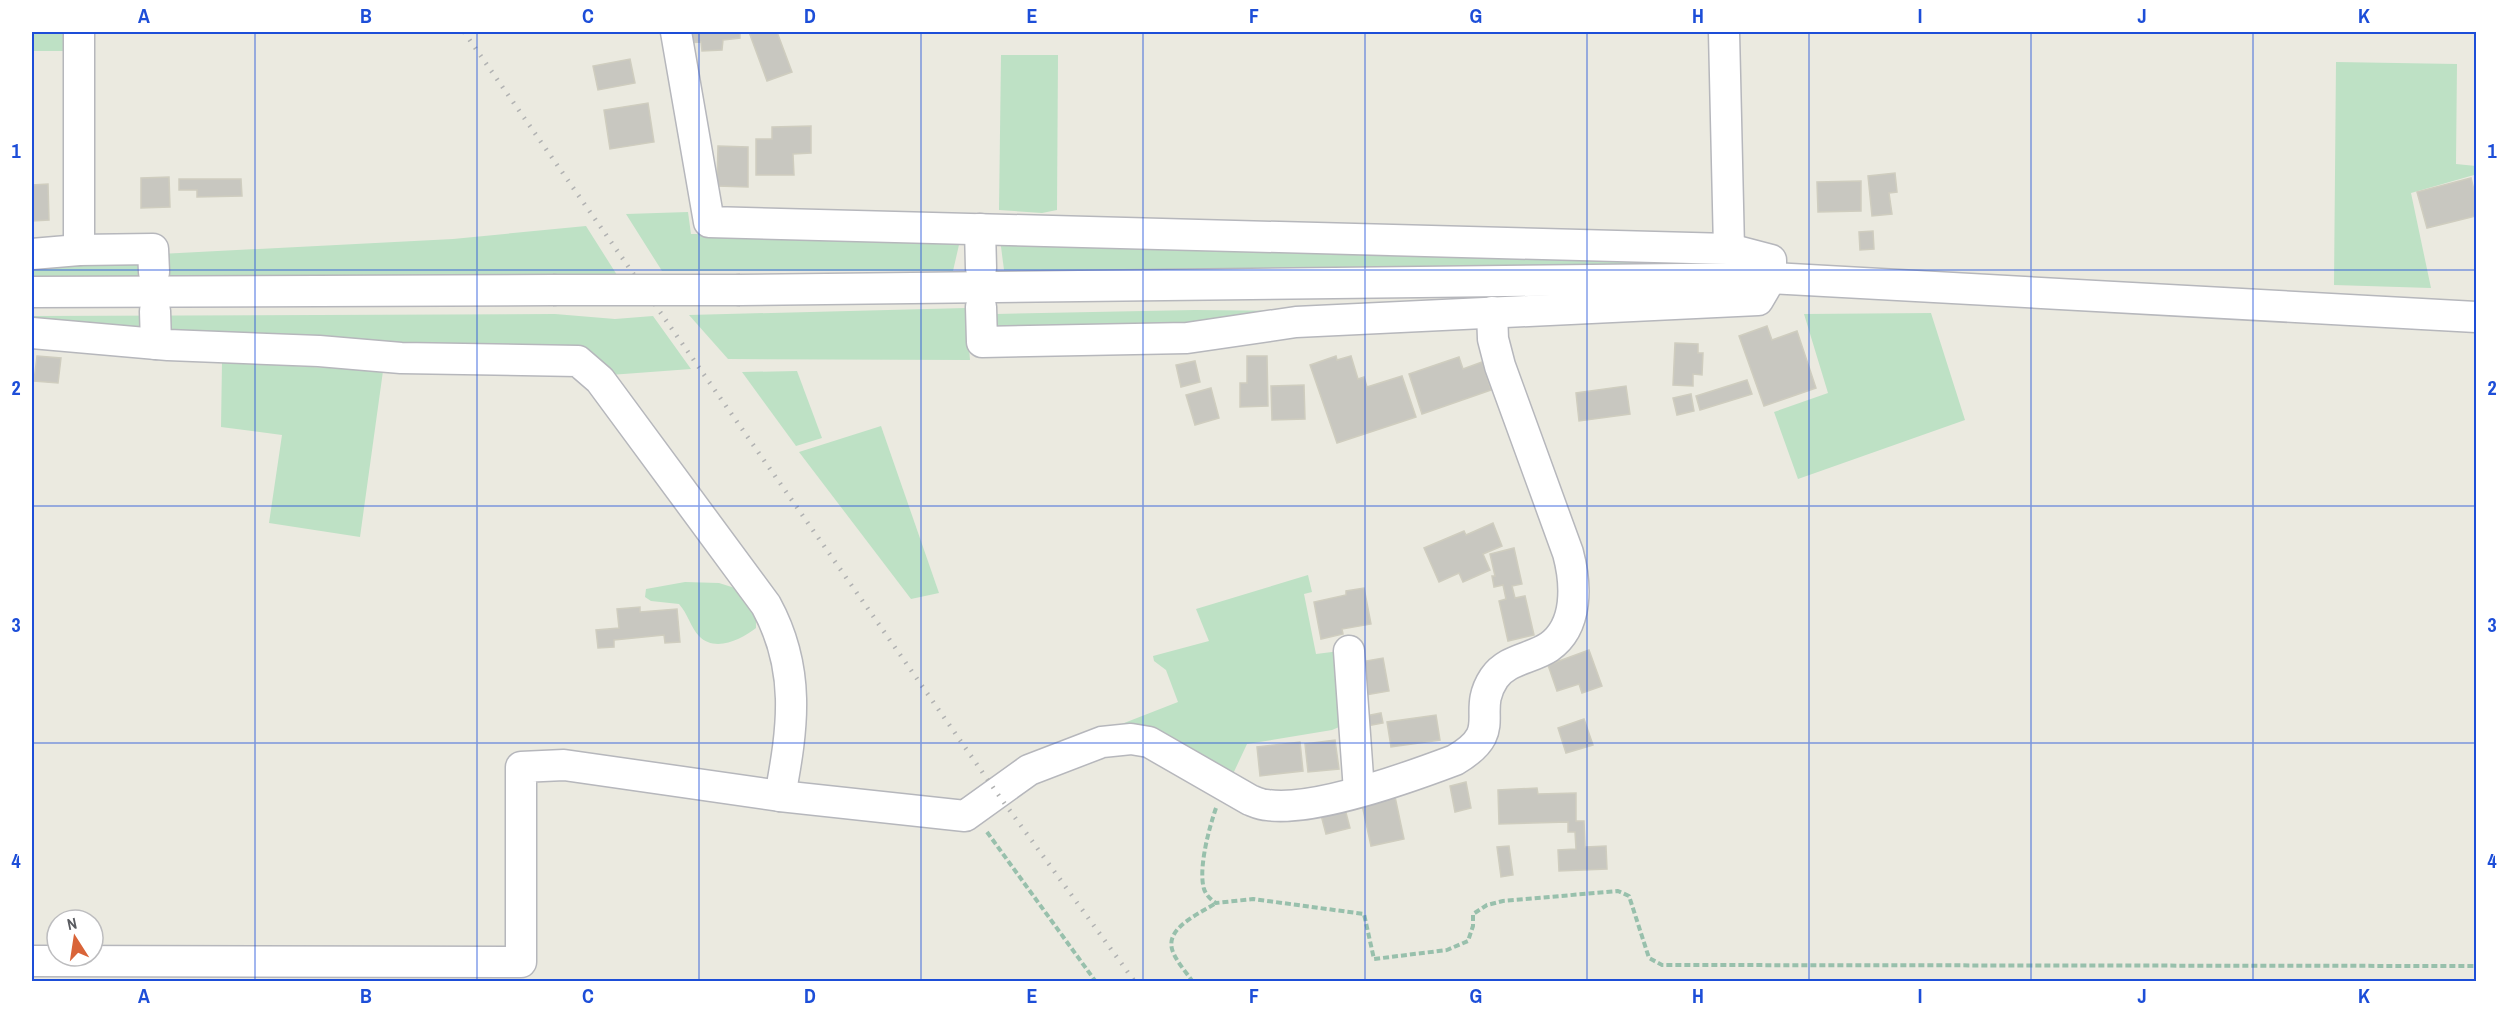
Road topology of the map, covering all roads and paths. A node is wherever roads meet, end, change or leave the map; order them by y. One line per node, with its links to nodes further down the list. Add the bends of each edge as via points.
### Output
1 (79, 32): 6 (street)
2 (676, 32): 4 (street, via 709,222)
3 (1724, 32): 5 (street)
4 (980, 229): 5 (street); 8 (street)
5 (1729, 249): 10 (street, via 1771,260)
6 (79, 250): 7 (street); 9 (street, via 153,249)
7 (32, 254)
8 (981, 268)
9 (154, 272)
10 (1771, 278): 11 (street, bridge, via 740,291); 14 (street, via 1758,300); 15 (street)
11 (32, 292)
12 (981, 307): 14 (street, via 982,342 1187,338 1296,322)
13 (155, 311): 17 (street)
14 (1492, 312): 20 (street, via 1500,366 1575,578 1573,606 1564,631 1549,647 1515,661 1496,675 1485,704 1486,729 1469,752 1424,772)
15 (2476, 317)
16 (32, 333): 17 (street)
17 (156, 344): 21 (street, via 401,358 578,361 587,367 766,605 777,626 792,692)
18 (1349, 651): 20 (street)
19 (1224, 785): 20 (street, via 1268,806 1299,805); 22 (street, via 1149,742 1116,740 1029,770); 23 (path, via 1208,831 1203,872 1204,888)
20 (1359, 791)
21 (780, 796): 22 (street); 24 (street, via 564,765 521,767 521,962)
22 (965, 816): 26 (path, via 984,828)
23 (1216, 903): 25 (path, via 1253,899 1364,914 1374,958 1447,950 1468,941 1473,914 1487,905 1618,891 1629,896 1649,958 1662,965); 27 (path, via 1179,926 1172,939 1171,948)
24 (32, 961)
25 (2476, 966)
26 (1095, 981)
27 (1193, 981)

